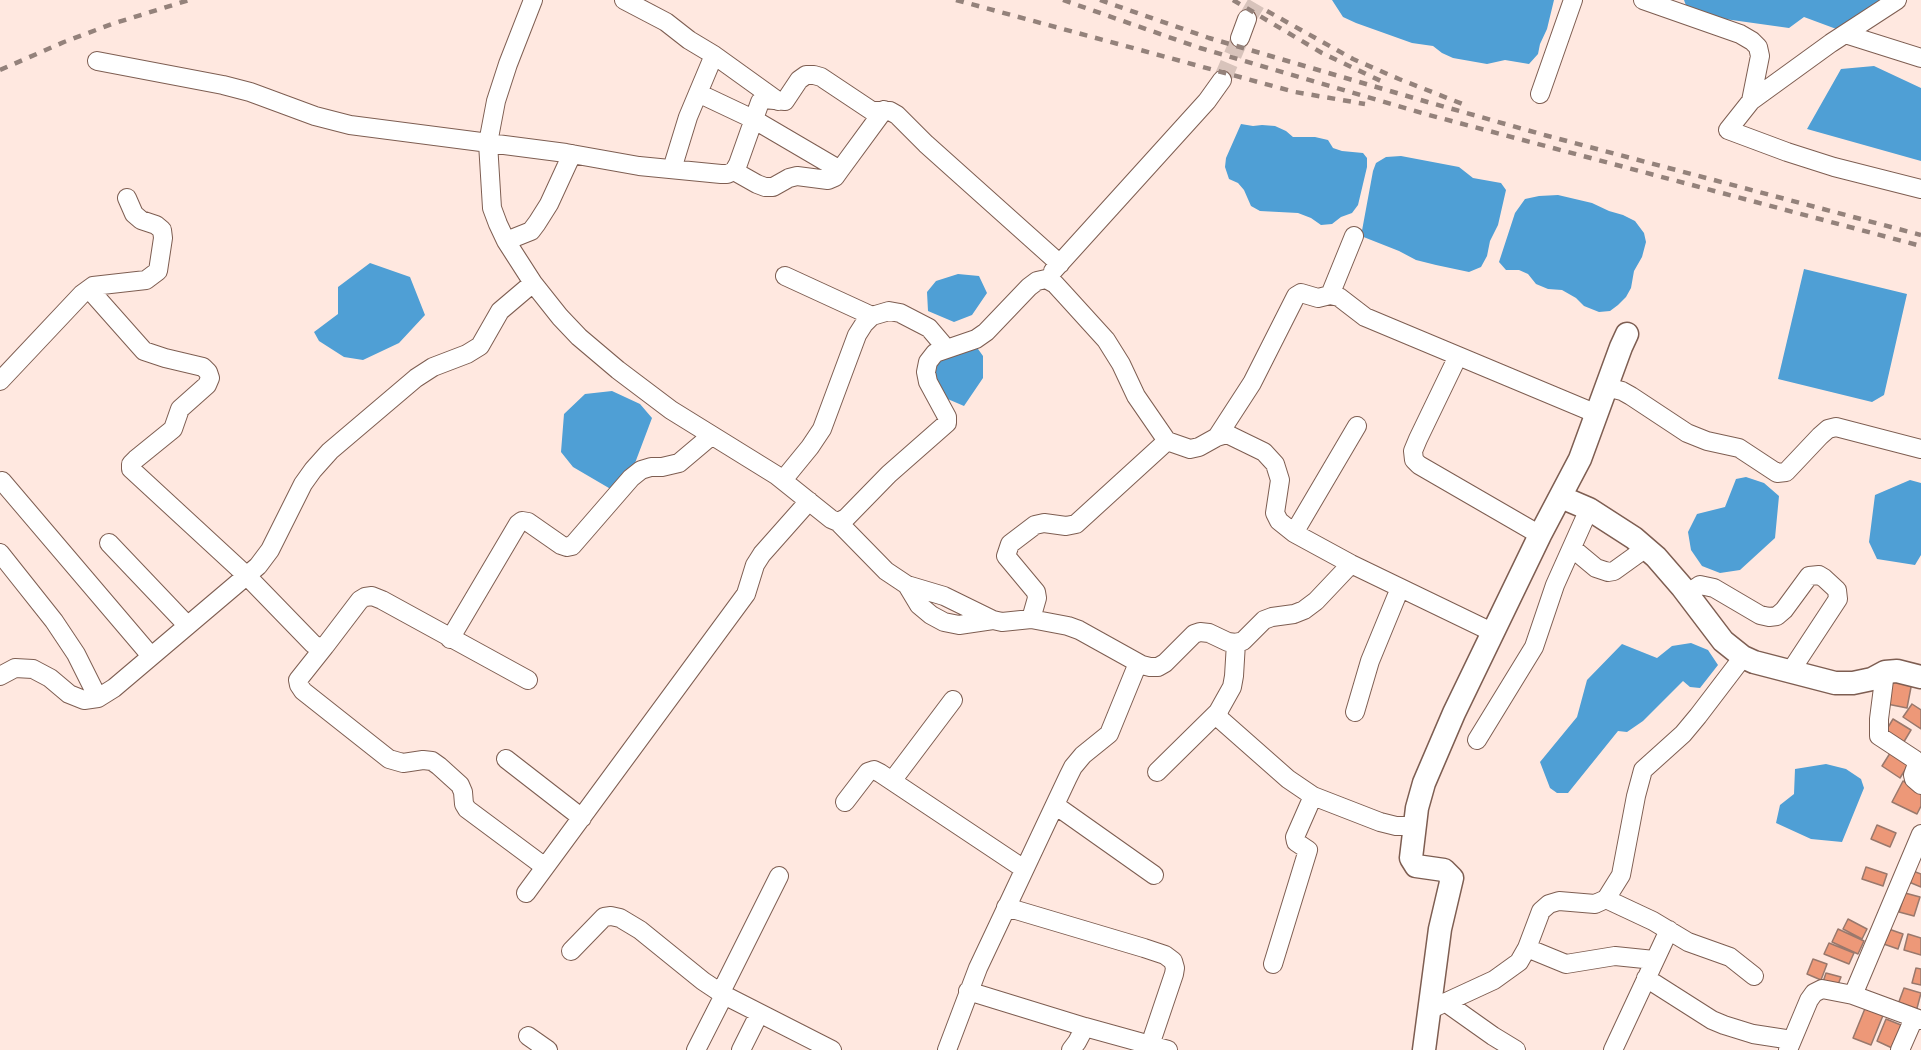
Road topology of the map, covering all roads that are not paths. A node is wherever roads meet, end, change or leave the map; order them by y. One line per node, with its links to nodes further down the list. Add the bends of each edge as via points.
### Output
1 (533, 0): 19 (street, via 496,101)
2 (624, 0): 9 (street, via 658,16)
3 (1573, 0): 14 (street)
4 (1643, 0): 16 (street, via 1752,41 1761,56)
5 (1897, 0): 7 (street)
6 (1247, 19): 8 (street)
7 (1845, 34): 10 (street); 16 (street)
8 (1240, 38)
9 (714, 56): 13 (street); 15 (street)
10 (1921, 58)
11 (97, 61): 19 (street, via 223,85 350,126)
12 (1222, 80): 28 (street)
13 (698, 93): 18 (street); 21 (street)
14 (1539, 94)
15 (778, 101): 17 (street, via 784,101 799,80 814,75 872,111); 18 (street, via 764,99)
16 (1751, 101): 24 (street, via 1728,130 1815,162)
17 (884, 110): 22 (street); 28 (street, via 897,115)
18 (753, 118): 22 (street); 23 (street)
19 (488, 143): 20 (street); 27 (street, via 492,208)
20 (572, 154): 21 (street); 27 (street, via 537,223 531,231)
21 (672, 169): 23 (street, via 721,174)
22 (840, 170): 23 (street, via 828,180 789,177 773,187 757,184)
23 (734, 171)
24 (1921, 189)
25 (127, 198): 32 (street, via 141,220 162,230 158,271 146,280)
26 (1354, 236): 33 (street)
27 (507, 241): 31 (street)
28 (1060, 264): 30 (street)
29 (785, 276): 34 (street)
30 (1046, 279): 36 (street, via 1036,281 976,339); 44 (street, via 1106,340 1136,396)
31 (533, 283): 42 (street, via 588,344 635,383); 58 (street, via 500,311 480,346 424,373 330,451 303,484 270,550)
32 (89, 289): 38 (street); 58 (street, via 144,351 203,367 208,372 207,385 180,409 173,429 136,459 131,469)
33 (1330, 295): 37 (street, via 1365,316); 43 (street, via 1296,296 1252,383)
34 (872, 316): 36 (street, via 889,311 900,313 929,328); 46 (street, via 857,335 822,429)
35 (1627, 334): 39 (street, via 1620,347)
36 (946, 348): 50 (street, via 935,353 926,372 947,423)
37 (1458, 356): 40 (street); 52 (street, via 1418,439 1414,460)
38 (0, 381)
39 (1613, 389): 40 (street); 45 (street, via 1687,434 1738,448 1777,473 1786,472 1820,436 1836,427)
40 (1597, 414): 49 (street, via 1580,459)
41 (1357, 426): 51 (street)
42 (711, 435): 46 (street); 64 (street, via 679,463 641,470 572,546 561,544 528,522 518,524)
43 (1217, 437): 44 (street, via 1190,449); 51 (street, via 1236,437 1264,452 1275,464 1280,480 1275,513)
44 (1167, 441): 61 (street, via 1076,524 1035,525 1010,544 1006,556 1036,592)
45 (1921, 449)
46 (783, 480): 48 (street)
47 (2, 481): 67 (street)
48 (809, 501): 50 (street); 87 (street, via 762,554 746,594)
49 (1575, 503): 52 (street); 54 (street); 55 (street, via 1608,519)
50 (838, 522): 61 (street, via 886,571 907,585 944,596 993,620)
51 (1294, 533): 57 (street)
52 (1540, 535): 63 (street)
53 (109, 543): 62 (street)
54 (1572, 548): 55 (street, via 1596,568 1608,572); 79 (street, via 1534,647)
55 (1646, 548): 60 (street)
56 (0, 553): 75 (street, via 54,621)
57 (1351, 564): 59 (street); 65 (street, via 1304,610 1272,616)
58 (247, 576): 62 (street); 66 (street, via 313,644)
59 (1400, 588): 63 (street); 78 (street, via 1370,661)
60 (1687, 594): 68 (street, via 1723,641); 70 (street, via 1700,585 1714,588 1769,617 1784,610 1809,576 1824,578 1837,591 1838,599)
61 (1031, 619): 69 (street, via 1079,630)
62 (187, 625): 67 (street)
63 (1494, 633): 88 (street, via 1454,713 1417,808)
64 (450, 639): 66 (street, via 372,596 360,600); 74 (street)
65 (1236, 643): 69 (street, via 1200,632 1158,667); 77 (street, via 1232,687)
66 (325, 646): 90 (street, via 298,680 303,691 389,759 403,763 432,761 439,766 460,785 467,809)
67 (151, 656): 75 (street)
68 (1743, 657): 70 (street); 95 (street, via 1683,734 1643,770 1621,875)
69 (1138, 663): 86 (street, via 1109,734 1073,766)
70 (1790, 672): 71 (street, via 1835,683 1853,683)
71 (1885, 672): 73 (street); 83 (street, via 1879,736 1914,759 1914,779)
72 (0, 676): 75 (street, via 15,669 33,669 69,694 84,700)
73 (1921, 677)
74 (528, 680)
75 (98, 698)
76 (953, 700): 82 (street)
77 (1218, 712): 81 (street); 84 (street, via 1227,727)
78 (1355, 712)
79 (1477, 740)
80 (506, 759): 87 (street)
81 (1157, 772)
82 (892, 780): 85 (street, via 880,772 868,772); 91 (street)
83 (1921, 784)
84 (1313, 796): 88 (street, via 1380,822); 101 (street, via 1295,837 1308,850)
85 (845, 802)
86 (1055, 805): 91 (street); 92 (street)
87 (582, 818): 90 (street)
88 (1406, 826): 107 (street, via 1416,866 1444,870 1452,878 1440,929)
89 (1921, 834): 106 (street)
90 (545, 867): 94 (street)
91 (1024, 869): 96 (street)
92 (1154, 875)
93 (779, 876): 105 (street)
94 (526, 893)
95 (1606, 899): 97 (street); 98 (street, via 1595,904 1549,904 1541,911)
96 (1006, 907): 104 (street); 113 (street, via 1144,948 1173,961 1174,974)
97 (1669, 930): 100 (street); 102 (street, via 1688,942 1730,957)
98 (1527, 948): 100 (street, via 1566,964 1615,956); 107 (street, via 1507,972)
99 (571, 951): 105 (street, via 604,917 620,918)
100 (1654, 960): 103 (street)
101 (1273, 964)
102 (1754, 976)
103 (1646, 978): 112 (street, via 1712,1020); 122 (street)
104 (969, 991): 110 (street); 118 (street)
105 (722, 993): 108 (street); 115 (street)
106 (1853, 995): 109 (street); 112 (street, via 1822,989 1814,993)
107 (1437, 1006): 120 (street); 121 (street)
108 (759, 1014): 116 (street); 117 (street)
109 (1918, 1019): 123 (street)
110 (1085, 1027): 113 (street); 119 (street)
111 (528, 1036): 114 (street)
112 (1790, 1045)
113 (1148, 1047)
114 (548, 1050)
115 (696, 1050)
116 (741, 1050)
117 (832, 1050)
118 (946, 1050)
119 (1071, 1050)
120 (1424, 1050)
121 (1516, 1050)
122 (1613, 1050)
123 (1900, 1050)

